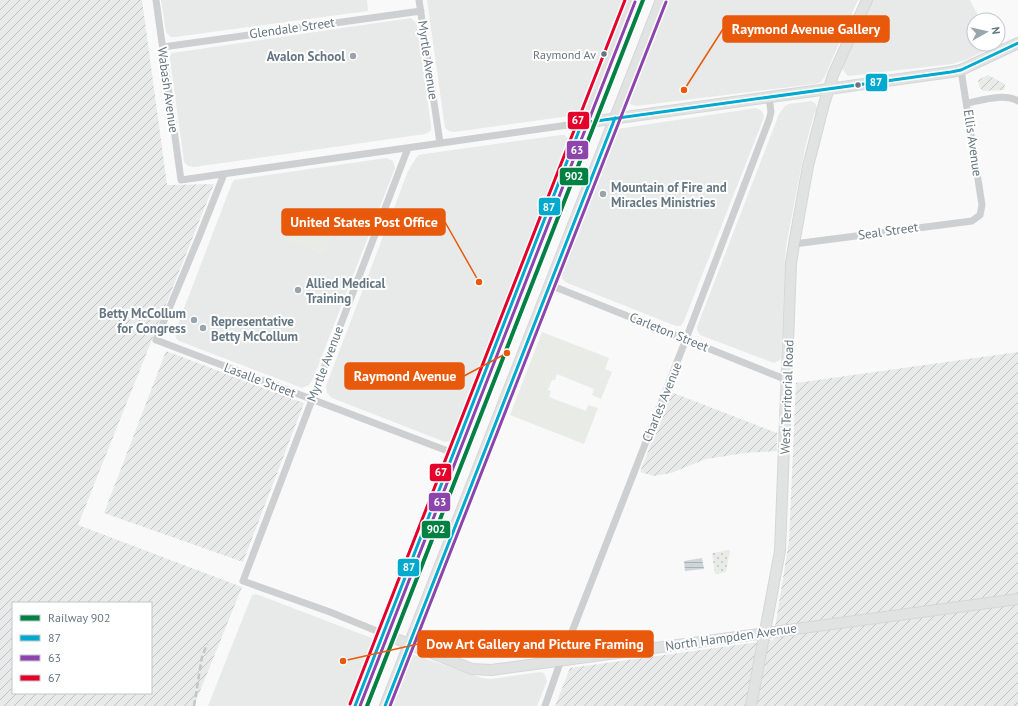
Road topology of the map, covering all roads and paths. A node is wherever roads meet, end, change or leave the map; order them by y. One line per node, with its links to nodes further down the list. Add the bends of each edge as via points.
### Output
1 (156, 0): 8 (street, Wabash Avenue)
2 (419, 0): 6 (street, Myrtle Avenue)
3 (630, 0): 15 (street)
4 (662, 0): 14 (street)
5 (867, 0): 10 (street, West Territorial Road, via 833,75)
6 (421, 11): 8 (street, Glendale Street); 16 (street, Myrtle Avenue)
7 (1018, 42): 9 (street)
8 (163, 47): 18 (street, Wabash Avenue, via 181,180)
9 (962, 70): 10 (street); 13 (street, Ellis Avenue)
10 (829, 90): 11 (street); 20 (street, West Territorial Road, via 810,159)
11 (769, 97): 14 (street); 22 (street, Charles Avenue, via 769,120)
12 (1018, 101): 13 (street, via 1004,97)
13 (967, 103): 19 (street, Ellis Avenue, via 982,205)
14 (615, 118): 15 (street); 21 (street)
15 (582, 123): 16 (street); 25 (street)
16 (440, 143): 17 (street)
17 (408, 148): 18 (street); 24 (street, Myrtle Avenue)
18 (224, 174): 24 (street, Lasalle Street, via 156,340)
19 (980, 215): 20 (street, Seal Street, via 972,221)
20 (794, 244): 23 (street, West Territorial Road)
21 (550, 285): 22 (street, Carleton Street); 31 (street)
22 (686, 339): 23 (street, Carleton Street); 32 (street, Charles Avenue)
23 (787, 380): 29 (street, West Territorial Road, via 780,551)
24 (312, 399): 25 (street, Lasalle Street); 26 (street, Myrtle Avenue)
25 (454, 454): 28 (street)
26 (243, 581): 28 (street, North Hampden Avenue)
27 (1018, 599): 29 (street, North Hampden Avenue)
28 (383, 633): 30 (street, North Hampden Avenue); 33 (street)
29 (765, 633): 32 (street, North Hampden Avenue); 36 (street, West Territorial Road)
30 (399, 640): 31 (street, North Hampden Avenue)
31 (409, 644): 32 (street, North Hampden Avenue, via 472,669 491,670); 34 (street)
32 (561, 660): 35 (street, Charles Avenue)
33 (354, 706)
34 (385, 706)
35 (545, 706)
36 (751, 706)

